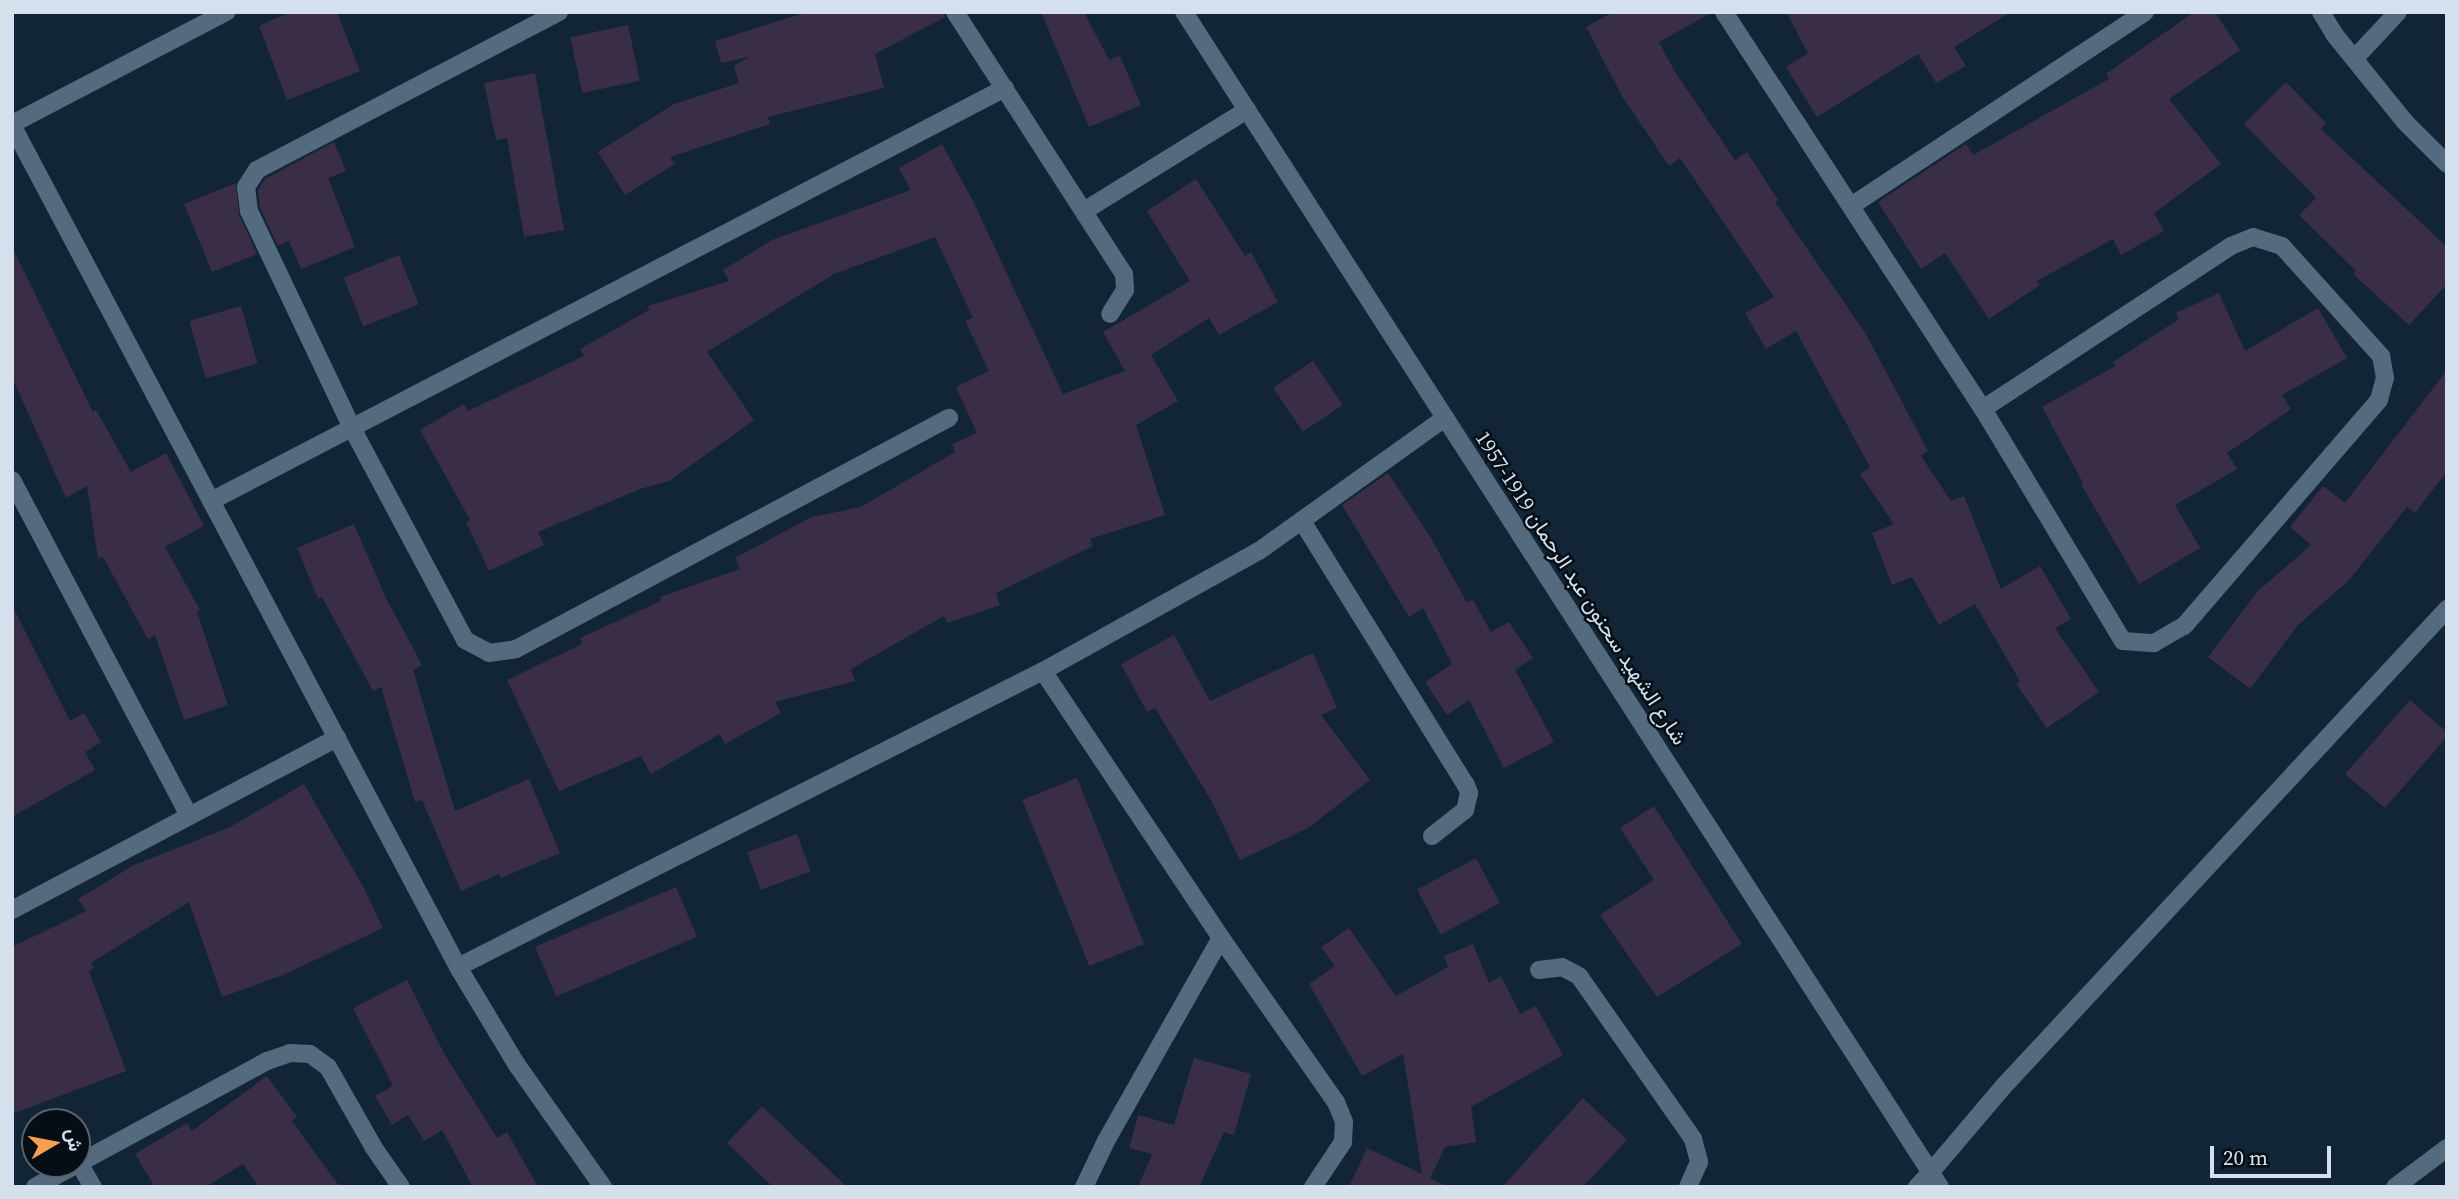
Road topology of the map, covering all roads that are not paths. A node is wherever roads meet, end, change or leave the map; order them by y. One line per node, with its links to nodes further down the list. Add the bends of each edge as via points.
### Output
1 (226, 12): 12 (street)
2 (559, 12): 20 (street, via 257,170 246,187 249,211)
3 (955, 12): 10 (street)
4 (1184, 12): 11 (street, شارع الشهيد سحنون عبد الرحمان 1919-1957)
5 (1724, 12): 14 (street)
6 (2145, 12): 14 (street)
7 (2321, 12): 9 (street)
8 (2398, 12): 9 (street)
9 (2354, 59): 13 (street, via 2405,122)
10 (1005, 88): 15 (street); 20 (street)
11 (1247, 110): 15 (street); 19 (street, شارع الشهيد سحنون عبد الرحمان 1919-1957)
12 (12, 125): 22 (street)
13 (2447, 164)
14 (1851, 206): 17 (street)
15 (1084, 211): 16 (street, via 1124,274 1125,290)
16 (1110, 314)
17 (1983, 409): 17 (street, via 2123,641 2154,643 2184,626 2379,400 2385,378 2381,356 2282,246 2253,237 2231,246)
18 (948, 418): 20 (street, via 516,649 489,653 465,640)
19 (1445, 418): 23 (street); 36 (street, شارع الشهيد سحنون عبد الرحمان 1919-1957)
20 (352, 428): 22 (street)
21 (12, 480): 27 (street)
22 (211, 501): 26 (street)
23 (1302, 521): 25 (street, via 1259,551); 28 (street, via 1466,785 1465,810)
24 (2447, 609): 36 (street, via 2001,1088)
25 (1043, 671): 30 (street); 31 (street)
26 (337, 738): 27 (street); 31 (street)
27 (189, 816): 29 (street)
28 (1432, 836)
29 (12, 910)
30 (1221, 939): 40 (street); 41 (street, via 1336,1102 1344,1122 1343,1142)
31 (458, 967): 39 (street, via 517,1065)
32 (1539, 970): 42 (street, via 1562,967 1579,976 1693,1139 1699,1162)
33 (2447, 1148): 44 (street)
34 (91, 1156): 38 (street, via 267,1061 290,1053 310,1054 328,1067)
35 (52, 1178): 37 (street)
36 (1935, 1180): 43 (street)
37 (35, 1187)
38 (401, 1187)
39 (603, 1187)
40 (1084, 1187)
41 (1313, 1187)
42 (1688, 1187)
43 (1917, 1187)
44 (2395, 1187)

